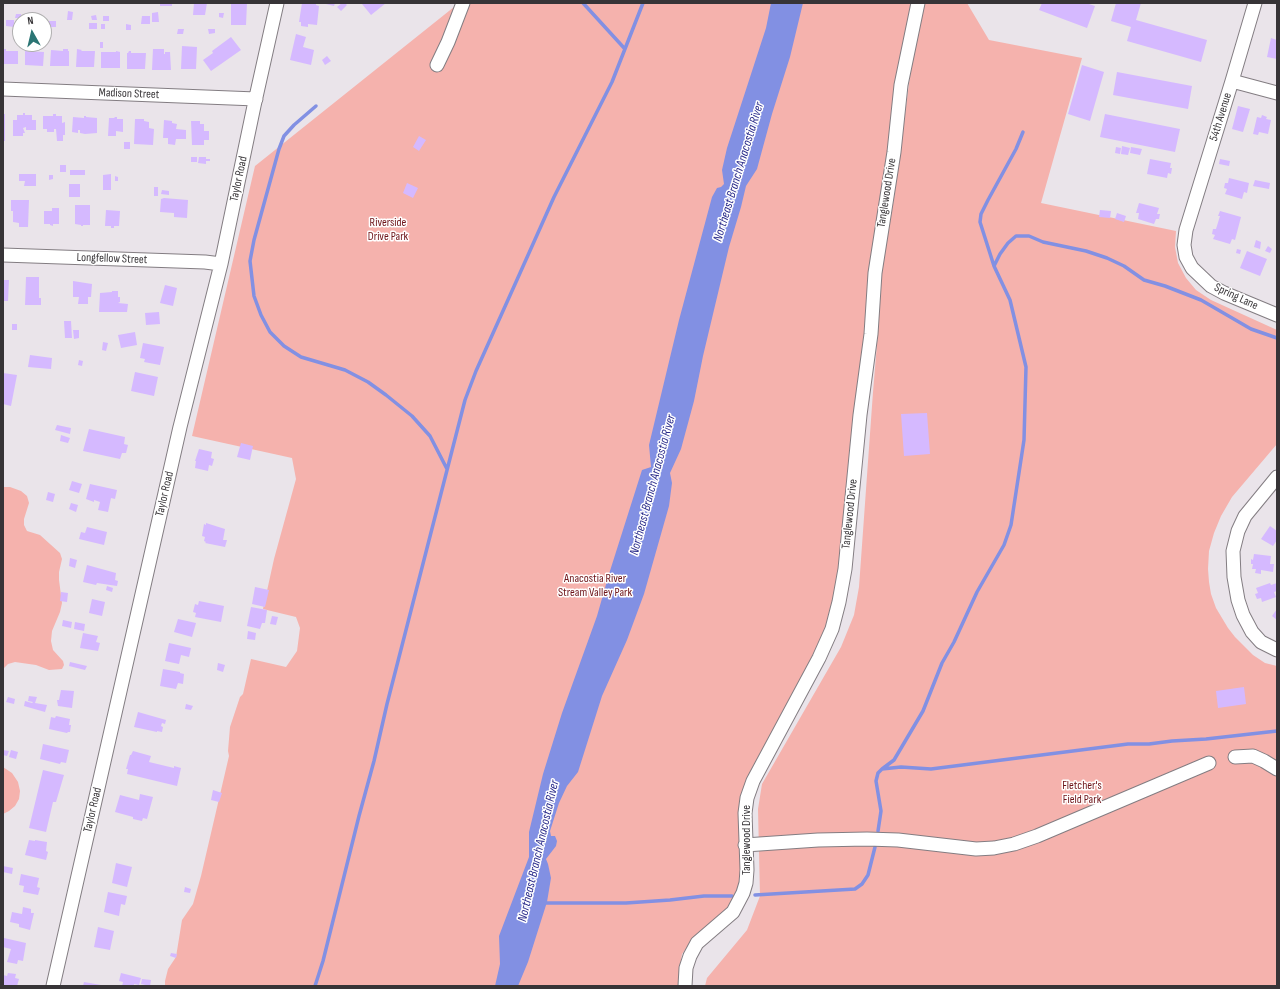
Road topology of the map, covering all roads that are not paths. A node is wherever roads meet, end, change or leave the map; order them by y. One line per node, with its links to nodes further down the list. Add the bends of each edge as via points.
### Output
1 (277, 3): 9 (street, Taylor Road)
2 (463, 3): 5 (street)
3 (918, 3): 19 (street, Tanglewood Drive, via 902,85 874,273 871,334 840,602 819,658 753,781 745,812)
4 (1255, 3): 6 (street, 54th Avenue)
5 (437, 65)
6 (1232, 81): 8 (street); 10 (street, 54th Avenue)
7 (3, 89): 9 (street, Madison Street)
8 (1277, 93)
9 (256, 99): 12 (street, Taylor Road)
10 (1186, 230): 13 (street, Spring Lane, via 1186,257 1200,277 1224,293)
11 (3, 255): 12 (street, Longfellow Street)
12 (221, 264): 20 (street, Taylor Road, via 178,435)
13 (1277, 315)
14 (1277, 477): 15 (street, via 1246,516 1238,531 1233,551 1234,577 1243,615 1261,642)
15 (1277, 650)
16 (1235, 757): 18 (street, via 1252,756)
17 (1209, 763): 19 (street, via 1037,836 994,848 976,849 867,839)
18 (1277, 769)
19 (746, 845): 21 (street, Tanglewood Drive, via 746,883 738,904 698,943 686,968)
20 (53, 986)
21 (684, 986)

